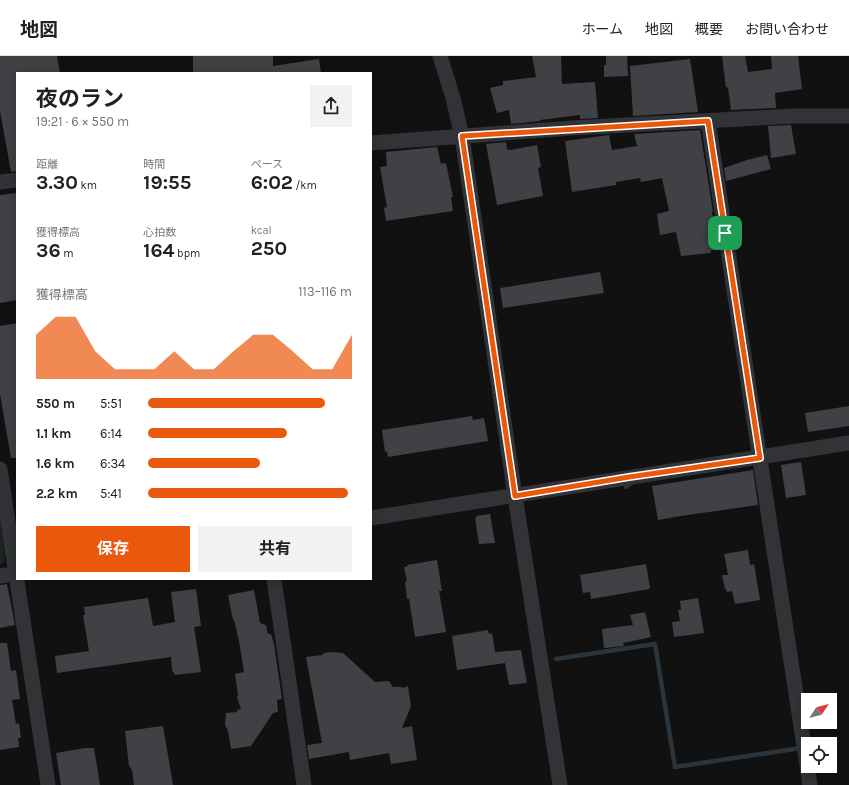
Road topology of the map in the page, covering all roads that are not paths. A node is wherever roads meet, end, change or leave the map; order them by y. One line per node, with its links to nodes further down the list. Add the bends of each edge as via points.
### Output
1 (440, 56): 4 (street)
2 (849, 116): 3 (street)
3 (708, 121): 4 (street); 9 (street)
4 (462, 136): 5 (street); 11 (street)
5 (372, 143)
6 (16, 180): 7 (street)
7 (0, 182)
8 (849, 443): 9 (street)
9 (760, 458): 11 (street); 20 (street)
10 (0, 469): 13 (street)
11 (515, 496): 12 (street); 19 (street)
12 (372, 518)
13 (16, 573): 14 (street)
14 (0, 576)
15 (17, 580): 17 (street)
16 (274, 580): 18 (street)
17 (48, 785)
18 (304, 785)
19 (560, 785)
20 (810, 785)

